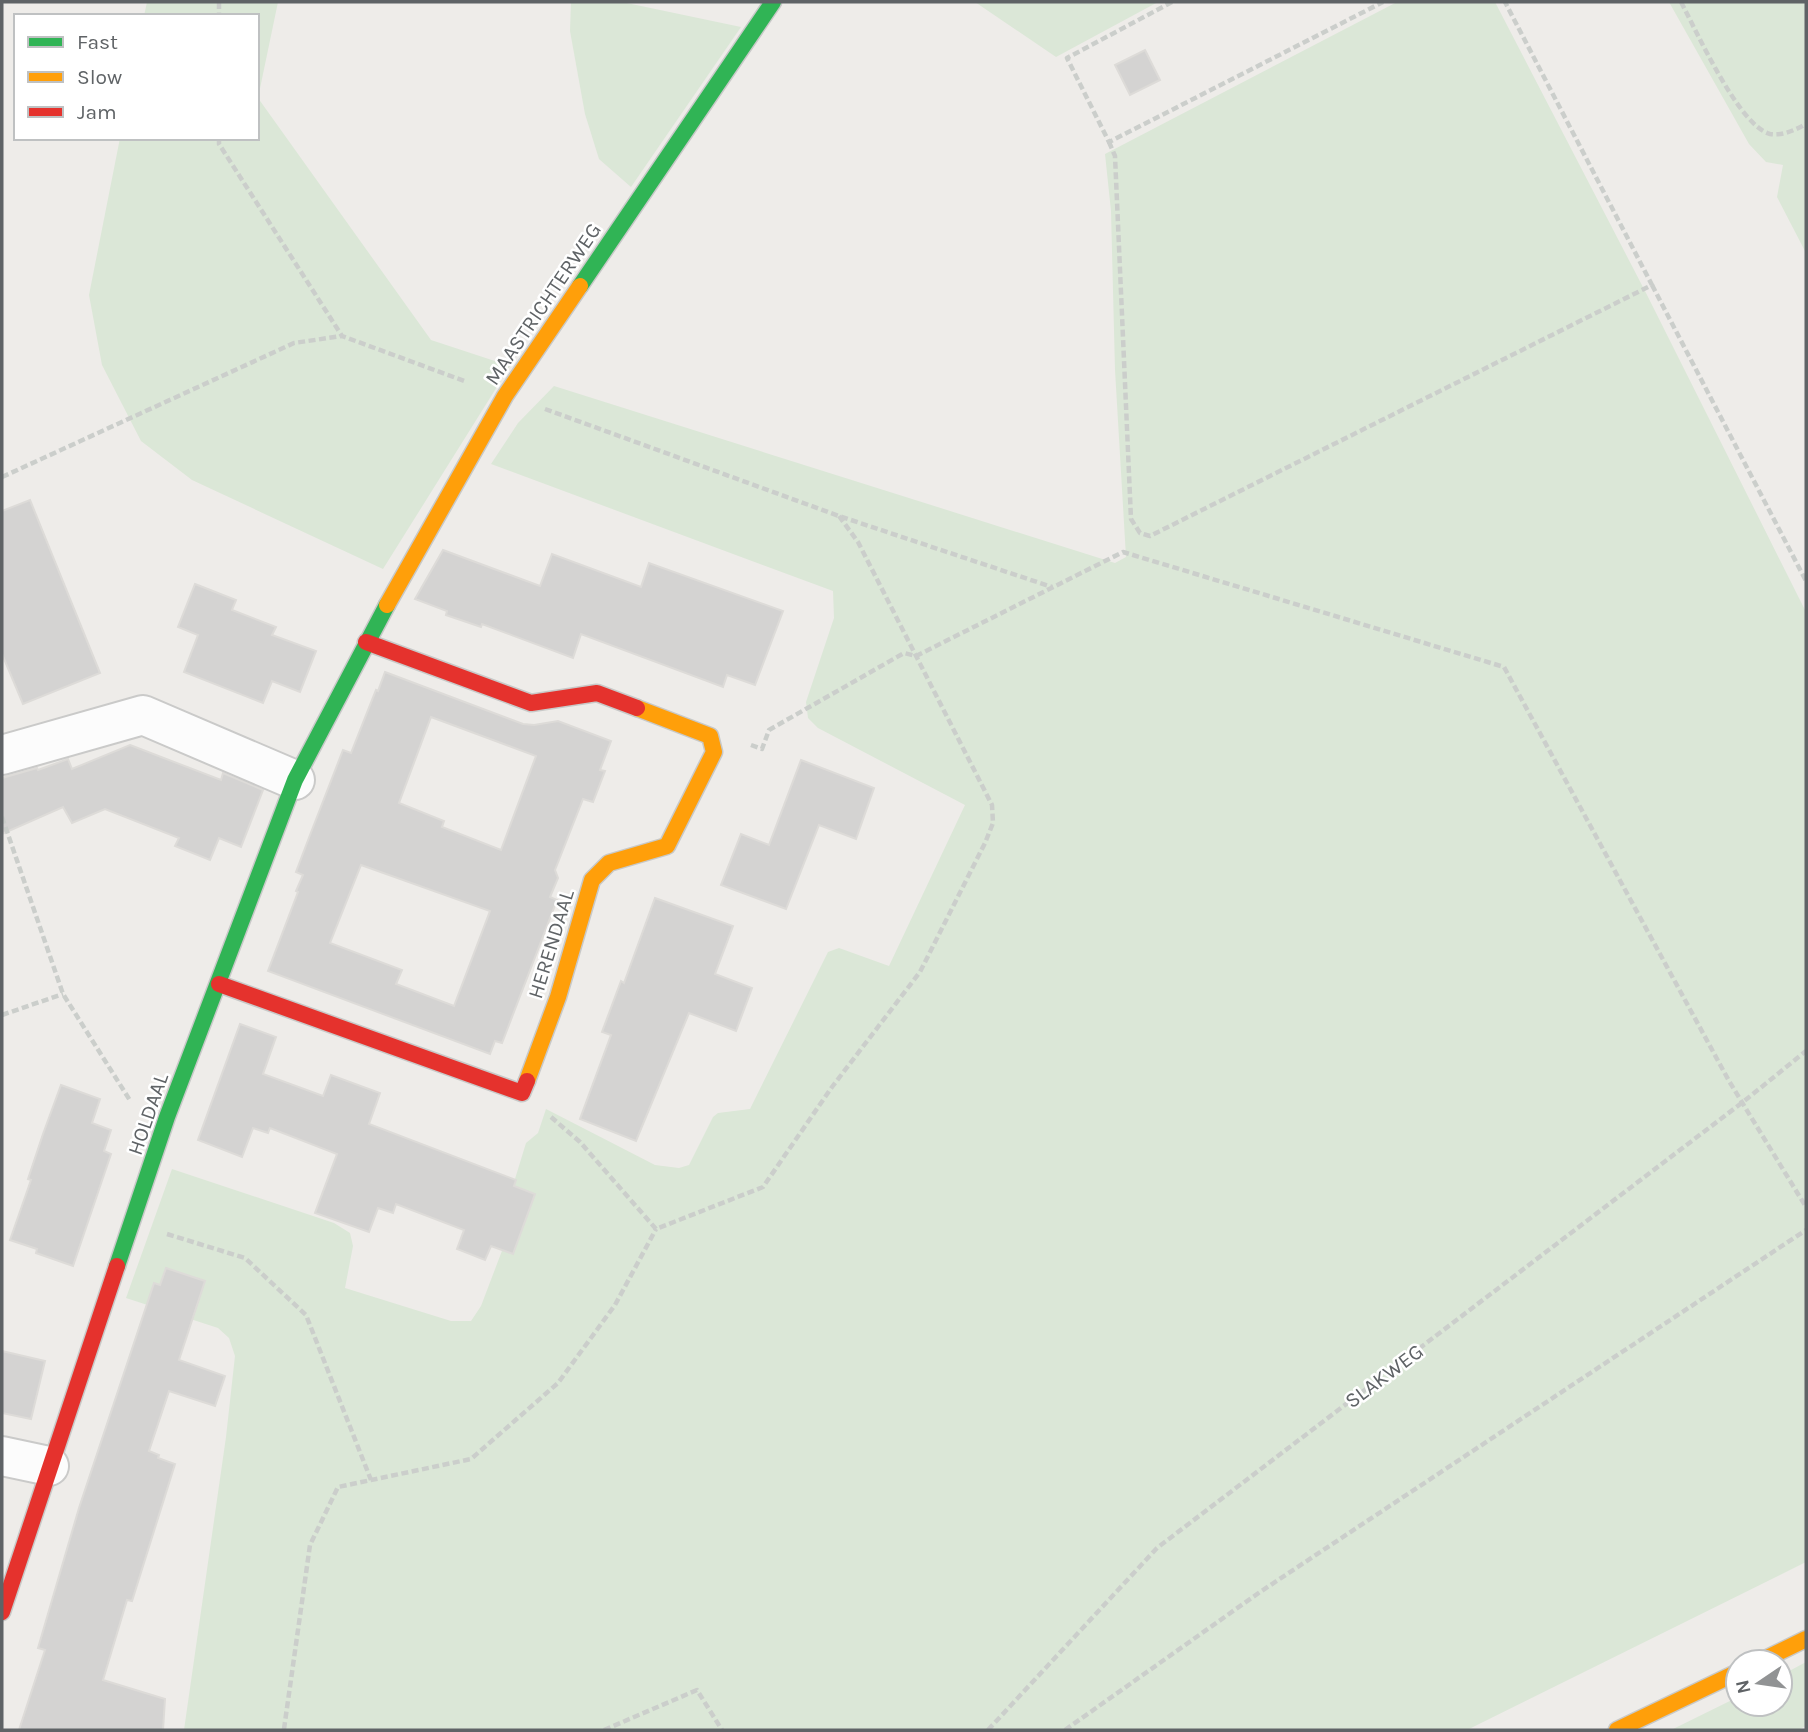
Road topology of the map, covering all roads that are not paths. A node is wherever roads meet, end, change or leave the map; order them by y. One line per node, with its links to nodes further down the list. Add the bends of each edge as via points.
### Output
1 (773, 2): 2 (main road, MAASTRICHTERWEG, via 505,396)
2 (366, 642): 4 (main road, HOLDAAL); 5 (main road, HERENDAAL, via 531,704 597,693 710,736 714,752 667,846 609,863 592,880 558,997 522,1093)
3 (2, 755): 4 (street, via 143,715)
4 (295, 780): 5 (main road, HOLDAAL)
5 (219, 984): 7 (main road, HOLDAAL, via 167,1117)
6 (2, 1455): 7 (street)
7 (49, 1466): 8 (main road, HOLDAAL)
8 (2, 1612)
9 (1806, 1639): 10 (main road)
10 (1788, 1648)
11 (1724, 1679): 12 (main road)
12 (1618, 1730)

